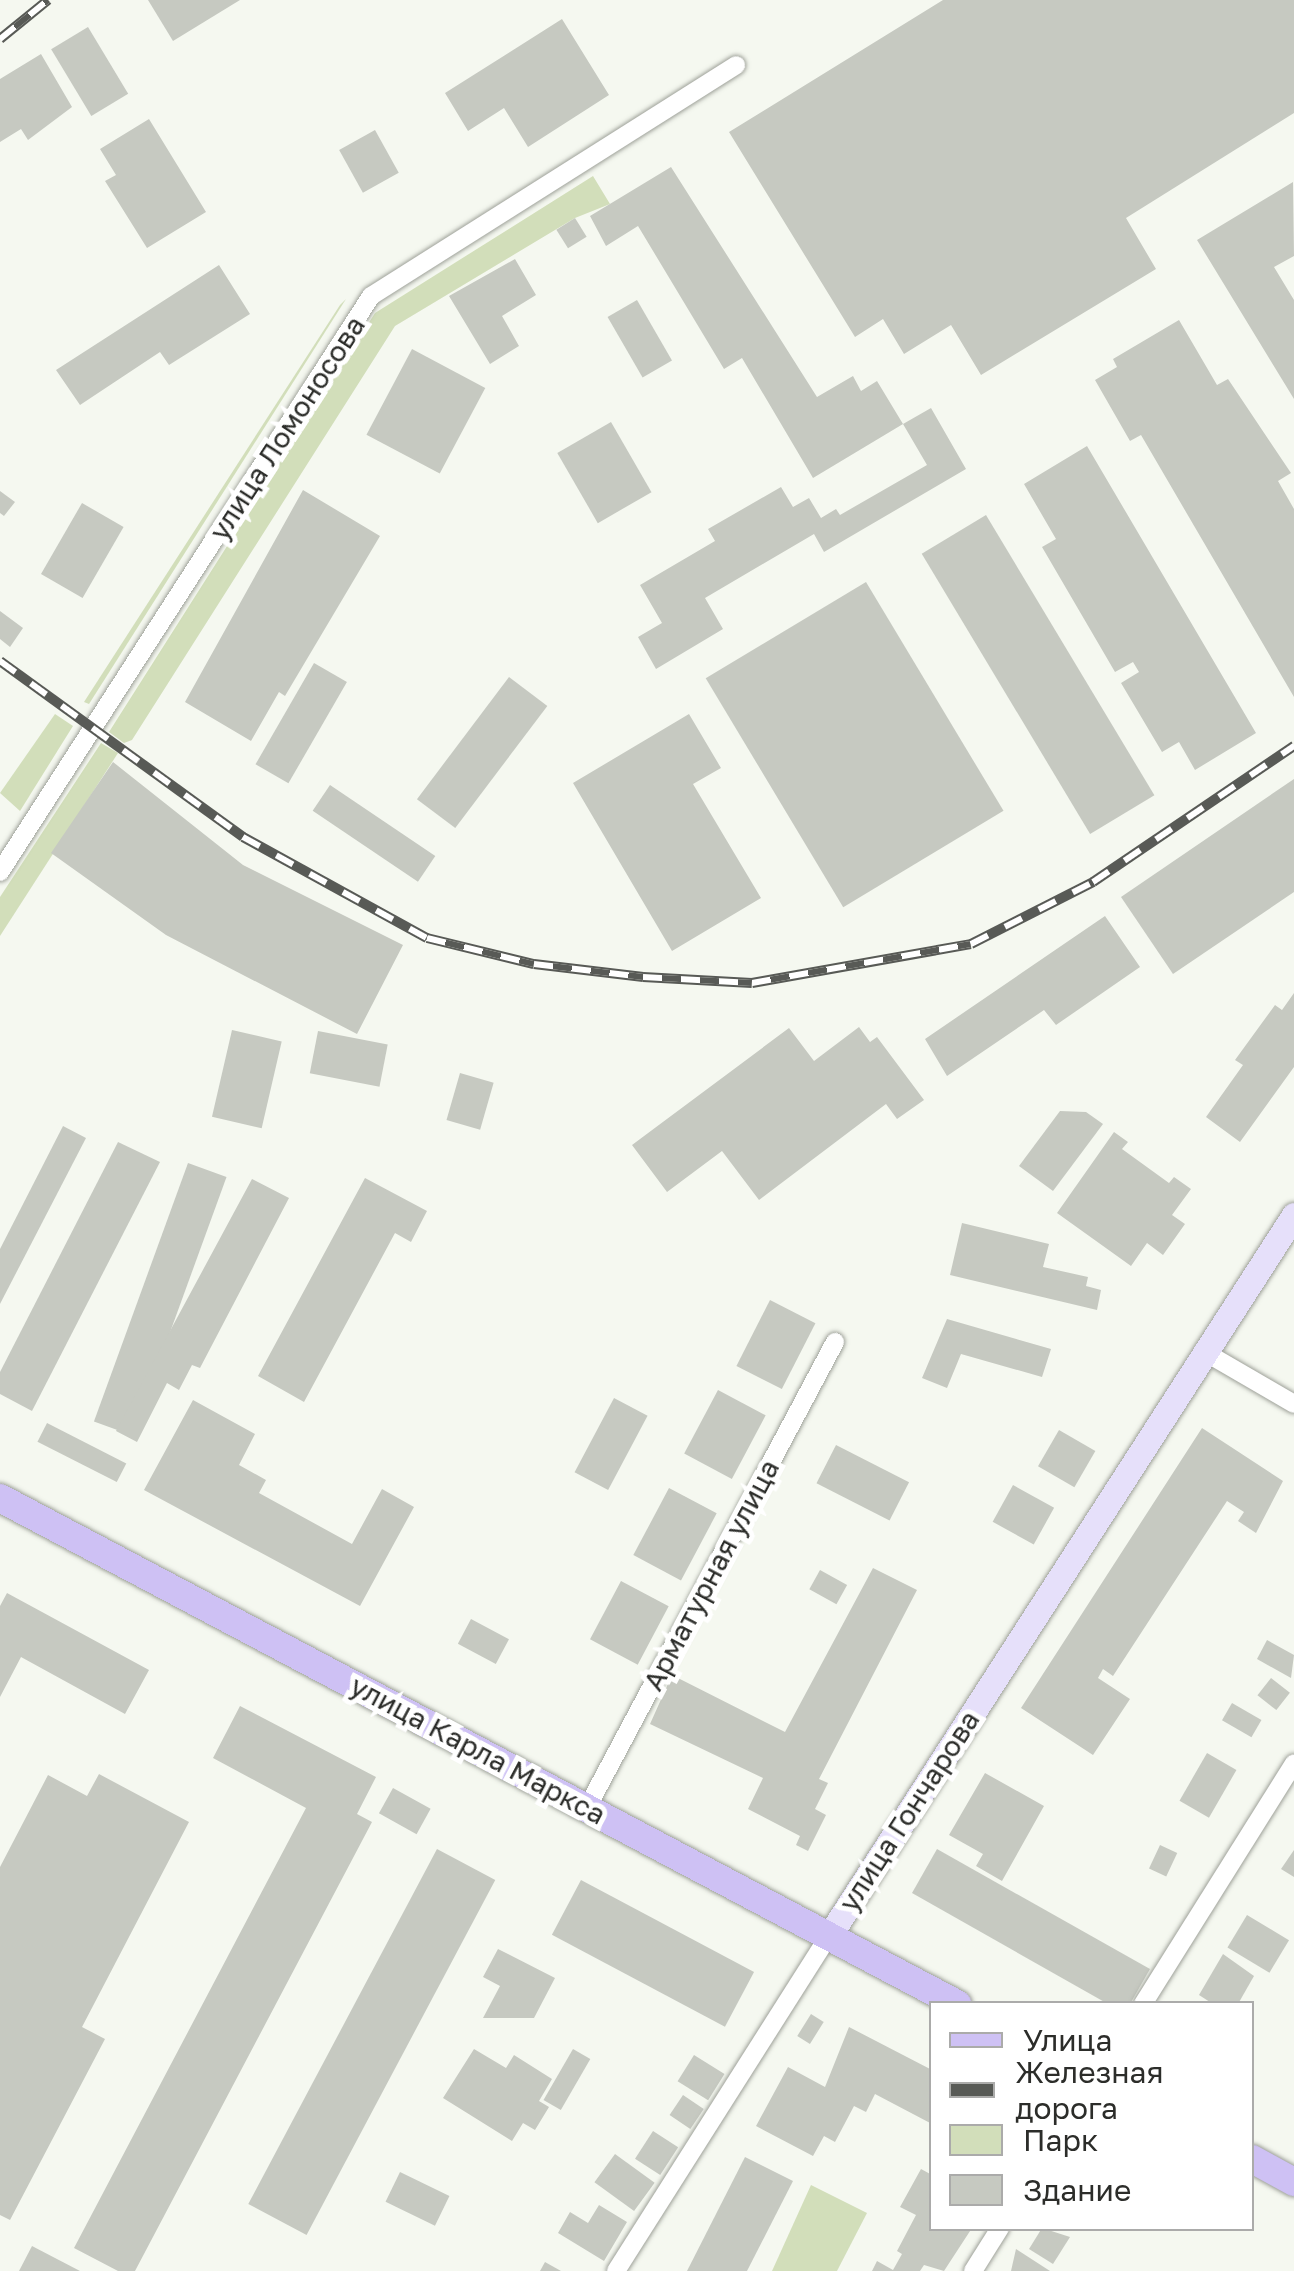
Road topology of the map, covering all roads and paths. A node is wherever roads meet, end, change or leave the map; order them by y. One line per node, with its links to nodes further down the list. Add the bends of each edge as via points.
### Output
1 (736, 64): 2 (street, улица Ломоносова, via 371,296)
2 (0, 872)
3 (1294, 1214): 5 (street, улица Гончарова)
4 (835, 1342): 9 (street, Арматурная улица)
5 (1204, 1351): 6 (street); 10 (street, улица Гончарова)
6 (1294, 1404)
7 (0, 1498): 9 (main road, улица Карла Маркса)
8 (1294, 1763): 12 (street)
9 (587, 1808): 10 (main road, улица Карла Маркса)
10 (830, 1936): 11 (main road, улица Карла Маркса); 16 (street, улица Гончарова)
11 (951, 2001)
12 (1145, 2001)
13 (1254, 2160): 14 (main road)
14 (1294, 2182)
15 (998, 2231): 17 (street)
16 (616, 2271)
17 (973, 2271)

